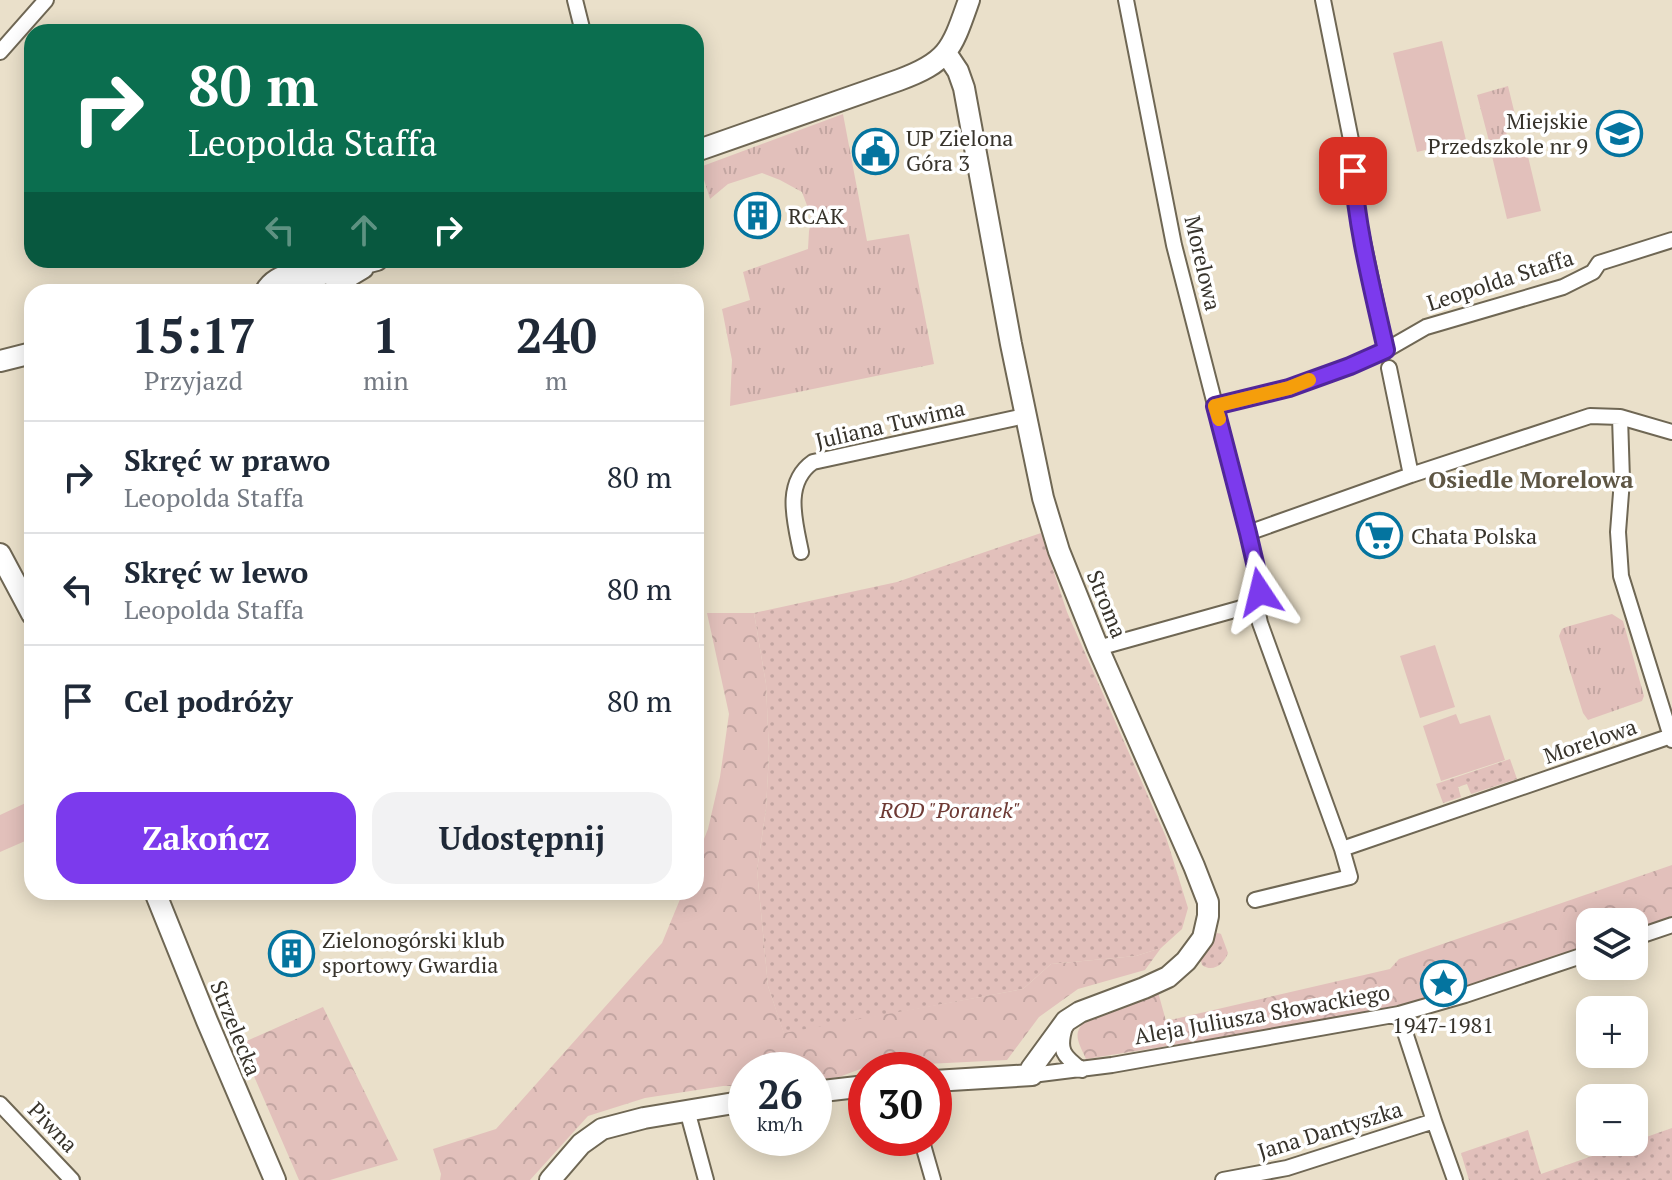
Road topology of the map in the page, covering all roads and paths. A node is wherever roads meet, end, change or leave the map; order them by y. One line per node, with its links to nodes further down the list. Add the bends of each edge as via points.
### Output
1 (46, 0): 6 (street)
2 (575, 0): 7 (street)
3 (969, 0): 10 (street)
4 (1126, 0): 23 (street, Morelowa, via 1174,245)
5 (1323, 0): 19 (street)
6 (25, 24)
7 (581, 24)
8 (24, 25): 9 (street)
9 (0, 52)
10 (946, 53): 11 (street, via 915,75); 24 (street, Stroma, via 964,88)
11 (704, 148)
12 (1672, 240): 19 (street, Leopolda Staffa, via 1599,263 1593,272 1563,287 1426,327)
13 (347, 268): 15 (street)
14 (363, 268): 18 (street)
15 (298, 276): 16 (street, via 284,276); 17 (street)
16 (272, 284)
17 (310, 284)
18 (341, 284)
19 (1386, 350): 23 (street, Leopolda Staffa, via 1289,388)
20 (24, 355): 21 (street)
21 (0, 361)
22 (1389, 368): 27 (street)
23 (1215, 406): 28 (street, Morelowa)
24 (1025, 416): 29 (street, Juliana Tuwima, via 813,462 796,482 794,512); 33 (street, Stroma, via 1053,530)
25 (1620, 417): 26 (street); 27 (street, via 1590,416); 34 (street, Morelowa, via 1621,576)
26 (1672, 432)
27 (1411, 475): 28 (street)
28 (1248, 533): 32 (street, Morelowa, via 1260,592)
29 (801, 552)
30 (0, 554): 31 (street)
31 (24, 599)
32 (1256, 604): 33 (street); 35 (street, Morelowa)
33 (1098, 648): 42 (street, Stroma, via 1194,866 1208,916 1203,938 1168,977)
34 (1672, 738): 35 (street, Morelowa)
35 (1342, 849): 37 (street, Morelowa, via 1350,877)
36 (158, 900): 53 (street, Strzelecka)
37 (1255, 900)
38 (1672, 925): 39 (street)
39 (1648, 933)
40 (1576, 958): 41 (street, Aleja Juliusza Słowackiego)
41 (1399, 1014): 43 (street, Aleja Juliusza Słowackiego); 49 (street, Jana Dantyszka)
42 (1066, 1021): 43 (street, via 1063,1052); 44 (street, Stroma, via 1031,1069)
43 (1082, 1070): 44 (street, Aleja Juliusza Słowackiego)
44 (1032, 1075): 45 (street, Aleja Juliusza Słowackiego)
45 (952, 1080)
46 (0, 1104): 52 (street, Piwna)
47 (728, 1104): 48 (street)
48 (687, 1110): 51 (street, via 602,1129 581,1144); 54 (street)
49 (1434, 1121): 56 (street, Jana Dantyszka, via 1287,1168); 57 (street)
50 (926, 1156): 55 (street)
51 (556, 1178)
52 (72, 1180)
53 (275, 1180)
54 (706, 1180)
55 (933, 1180)
56 (1223, 1180)
57 (1455, 1180)

